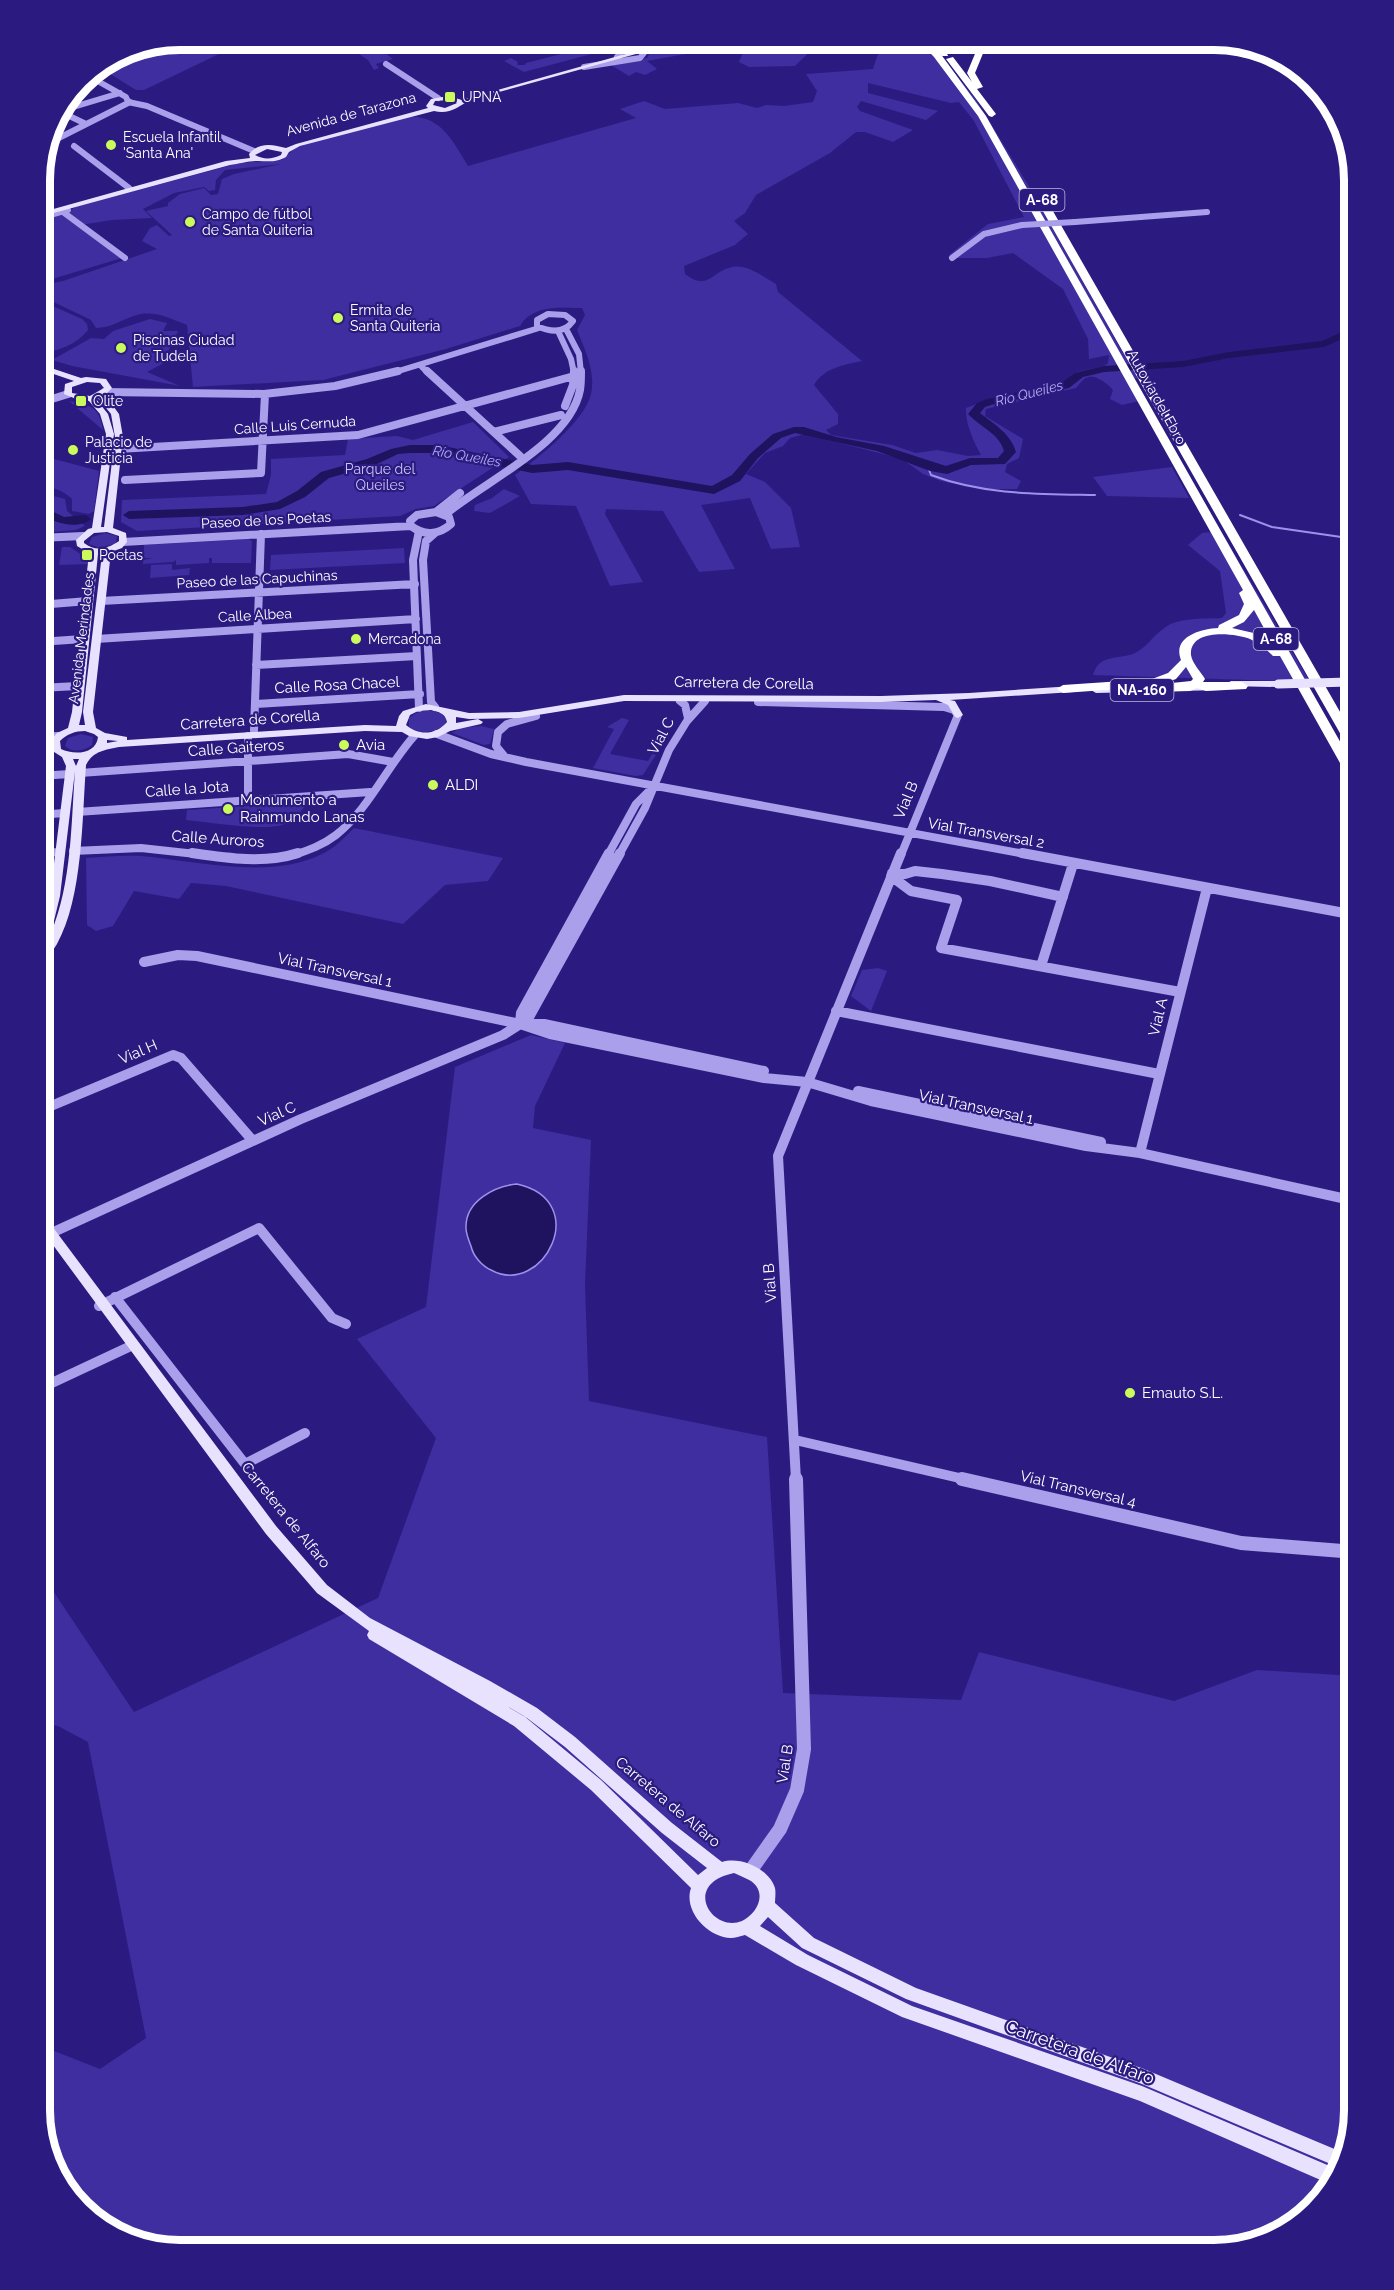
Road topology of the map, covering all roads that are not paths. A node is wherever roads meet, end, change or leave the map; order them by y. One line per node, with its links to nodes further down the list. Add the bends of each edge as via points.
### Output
1 (645, 50): 7 (main road)
2 (646, 50): 7 (main road)
3 (926, 50): 14 (highway)
4 (932, 50): 14 (highway, Autovía del Ebro / A-68)
5 (942, 50): 9 (highway, A-68)
6 (943, 50): 9 (highway)
7 (642, 51): 17 (main road); 17 (main road)
8 (980, 51): 21 (highway, via 971,73)
9 (945, 54): 21 (highway, A-68)
10 (386, 64): 15 (street, Avenida de Tarazona)
11 (99, 77): 16 (street)
12 (96, 80): 13 (street)
13 (120, 93): 16 (street); 18 (street)
14 (964, 93): 59 (highway, Autovía del Ebro / A-68, via 982,116)
15 (438, 98): 17 (main road); 19 (main road, via 430,102)
16 (136, 99): 22 (street); 25 (street); 27 (street)
17 (458, 100): 19 (main road, Avenida de Tarazona, via 459,107 450,110)
18 (71, 107)
19 (432, 107): 26 (main road, Avenida de Tarazona)
20 (67, 115): 22 (street)
21 (994, 116): 28 (highway, A-68)
22 (86, 124): 23 (street)
23 (55, 140)
24 (74, 146): 30 (street)
25 (265, 147): 26 (main road); 27 (main road)
26 (283, 149): 27 (main road, Avenida de Tarazona, via 286,154 267,161)
27 (253, 155): 30 (main road); 31 (main road)
28 (1023, 167)
29 (1034, 187): 72 (highway, Autovía del Ebro / A-68)
30 (129, 188): 32 (main road)
31 (78, 205): 33 (main road); 34 (street)
32 (50, 212)
33 (50, 212)
34 (63, 212): 36 (street); 37 (street)
35 (1207, 212): 38 (street, bridge, via 990,230)
36 (50, 214)
37 (125, 258)
38 (952, 258)
39 (538, 327): 40 (street); 40 (street, via 541,316 564,315 573,321); 41 (street); 46 (street, via 420,365 325,386 257,393)
40 (562, 330): 44 (street, via 574,362); 57 (street, via 581,361 578,398 566,419 530,456)
41 (422, 366): 48 (street, via 350,384); 51 (street)
42 (50, 371): 45 (main road)
43 (50, 374): 45 (main road)
44 (574, 376): 51 (street, Calle Luis Cernuda); 52 (street)
45 (75, 382): 46 (main road, via 98,379); 47 (main road, via 66,389)
46 (104, 390): 48 (street, via 207,396); 49 (main road); 55 (main road, via 119,425)
47 (68, 394): 49 (main road); 50 (street)
48 (265, 394): 54 (street)
49 (91, 398): 64 (main road, via 104,414 110,434)
50 (50, 400)
51 (465, 406): 53 (street); 54 (street, Calle Luis Cernuda, via 358,435)
52 (561, 415): 53 (street); 56 (street)
53 (494, 432): 56 (street)
54 (264, 441): 55 (street, Calle Luis Cernuda); 58 (street, via 261,473)
55 (118, 449): 63 (main road)
56 (520, 456): 57 (street)
57 (502, 471): 60 (street, via 451,498); 61 (street)
58 (125, 480)
59 (1197, 498): 84 (highway, via 1201,516 1250,604 1239,622 1201,631 1184,640 1180,650); 128 (highway, Autovía del Ebro / A-68)
60 (436, 512): 61 (street); 62 (street, via 417,515)
61 (446, 514): 65 (street, via 451,524)
62 (413, 526): 65 (street); 66 (street, Paseo de los Poetas); 68 (street, Paseo de los Poetas); 73 (street)
63 (108, 529): 64 (main road); 68 (main road)
64 (96, 530): 67 (main road)
65 (435, 532): 104 (street, via 426,541 423,560 431,702)
66 (261, 534): 68 (street, Paseo de los Poetas); 74 (street)
67 (81, 538): 69 (street); 71 (main road, via 83,547)
68 (123, 538): 70 (main road)
69 (50, 539)
70 (107, 550): 71 (main road); 75 (main road, Avenida Merindades)
71 (94, 551): 76 (main road, Avenida Merindades)
72 (1258, 580): 109 (highway, via 1288,621); 116 (highway, Autovía del Ebro / A-68)
73 (415, 584): 74 (street, Paseo de las Capuchinas); 78 (street)
74 (259, 592): 75 (street, Paseo de las Capuchinas); 79 (street)
75 (101, 601): 81 (main road, Avenida Merindades)
76 (88, 602): 77 (street); 80 (main road, Avenida Merindades)
77 (50, 604)
78 (416, 619): 79 (street, Calle Albea); 83 (street)
79 (257, 629): 81 (street, Calle Albea); 85 (street)
80 (83, 639): 82 (street); 90 (main road, Avenida Merindades)
81 (96, 639): 114 (main road, Avenida Merindades, via 88,712)
82 (50, 641)
83 (417, 656): 85 (street); 95 (street)
84 (1182, 663): 88 (highway); 92 (highway, via 1172,676 1154,683)
85 (256, 665): 102 (street)
86 (1195, 671): 88 (highway, via 1199,680); 89 (highway); 129 (highway, via 1185,656 1191,641 1201,635 1234,630 1267,641 1279,655 1323,734)
87 (1344, 681): 89 (main road, NA-160, bridge)
88 (1195, 684): 89 (highway); 92 (main road, NA-160); 93 (highway)
89 (1246, 685): 93 (main road, NA-160)
90 (78, 686): 91 (street); 113 (main road, Avenida Merindades)
91 (50, 687)
92 (1063, 689): 94 (main road, NA-160)
93 (1132, 690): 94 (main road, NA-160)
94 (1041, 692): 96 (main road, Carretera de Corella); 106 (main road, Carretera de Corella, via 880,699 624,698 519,715)
95 (420, 694): 102 (street, Calle Rosa Chacel); 105 (street)
96 (972, 698): 97 (main road, Carretera de Corella); 107 (main road, via 964,701)
97 (941, 700): 100 (main road, Carretera de Corella); 107 (main road, via 952,703)
98 (680, 701): 99 (main road, Carretera de Corella); 108 (main road, Carretera de Corella, via 632,701); 111 (street)
99 (705, 701): 101 (main road, Carretera de Corella); 111 (street, Vial C)
100 (915, 701): 101 (main road, Carretera de Corella); 103 (main road)
101 (758, 702): 103 (street, Carretera de Corella)
102 (256, 704): 117 (street)
103 (838, 706): 107 (street, Carretera de Corella, via 944,707)
104 (435, 707): 105 (main road); 106 (main road, Carretera de Corella)
105 (419, 708): 110 (main road)
106 (449, 713): 112 (main road, via 452,719)
107 (957, 715): 140 (street, Vial B)
108 (536, 716): 112 (main road, Carretera de Corella); 127 (street, via 507,724 498,732 496,746)
109 (1344, 717)
110 (402, 718): 115 (main road); 117 (main road, Carretera de Corella)
111 (688, 718): 134 (street, Vial C)
112 (448, 728): 118 (main road, Carretera de Corella)
113 (73, 729): 114 (main road); 122 (main road)
114 (91, 729): 120 (main road)
115 (404, 729): 117 (main road, Carretera de Corella); 119 (main road)
116 (1344, 730)
117 (251, 733): 120 (main road, Carretera de Corella, via 124,739); 124 (main road, Carretera de Corella); 130 (street)
118 (437, 734): 119 (main road); 127 (street, Vial Transversal 2)
119 (415, 735): 131 (street, Calle Auroros)
120 (103, 736): 124 (main road)
121 (50, 740): 122 (street)
122 (56, 741): 123 (street); 126 (main road, via 60,754)
123 (50, 742)
124 (99, 748): 125 (main road, Carretera de Corella)
125 (86, 755): 126 (main road); 132 (main road)
126 (67, 756): 132 (main road)
127 (505, 757): 134 (street, Vial Transversal 2)
128 (1344, 759)
129 (1344, 760)
130 (248, 761): 131 (street, Calle Gaiteros, via 354,754); 132 (street, Calle Gaiteros); 136 (street)
131 (393, 762): 135 (street, Calle Auroros)
132 (75, 773): 133 (street, Calle Gaiteros); 137 (main road); 138 (main road)
133 (50, 775)
134 (651, 788): 140 (street, Vial Transversal 2); 154 (street, Vial C, via 645,808 528,1019)
135 (370, 792): 136 (street, Calle la Jota); 141 (street, Calle Auroros, via 335,836 316,847 283,857 260,859 141,848)
136 (248, 800): 137 (street, Calle la Jota)
137 (77, 812): 141 (main road)
138 (64, 813): 139 (street); 141 (main road)
139 (50, 814)
140 (908, 834): 143 (street, Vial Transversal 2); 144 (street, Vial B)
141 (67, 851): 142 (street, Calle Auroros); 148 (main road); 149 (main road, via 61,925)
142 (50, 852)
143 (1073, 864): 145 (street, Vial Transversal 2); 146 (street)
144 (892, 875): 146 (street, via 915,871 942,874); 151 (street, via 911,891 957,900 941,948); 153 (street, Vial B)
145 (1207, 888): 147 (street, Vial Transversal 2); 152 (street, Vial A)
146 (1063, 897): 151 (street)
147 (1344, 913)
148 (50, 916)
149 (50, 946)
150 (144, 962): 154 (street, Vial Transversal 1, via 178,955 197,956)
151 (1041, 966): 152 (street)
152 (1180, 992): 155 (street, Vial A)
153 (836, 1011): 155 (street); 156 (street, Vial B)
154 (520, 1024): 156 (street, Vial Transversal 1, via 764,1078); 158 (street, Vial C, via 503,1035)
155 (1159, 1074): 159 (street, Vial A)
156 (807, 1082): 159 (street, Vial Transversal 1, via 871,1101 1086,1146); 169 (street, Vial B, via 778,1156)
157 (50, 1106): 158 (street, Vial H, via 173,1055 181,1058)
158 (253, 1141): 162 (street, Vial C)
159 (1140, 1153): 160 (street, Vial Transversal 1); 161 (street, Vial Transversal 1)
160 (1344, 1191)
161 (1344, 1199)
162 (50, 1229)
163 (50, 1236): 164 (main road, Carretera de Alfaro)
164 (106, 1302): 165 (street, via 259,1228 332,1318); 166 (main road, Carretera de Alfaro); 168 (street, via 245,1464)
165 (346, 1324)
166 (131, 1346): 167 (street); 171 (main road, Carretera de Alfaro, via 270,1530 322,1588 365,1622 532,1713); 173 (main road, Carretera de Alfaro, via 266,1532 316,1591 371,1633 519,1721 596,1785)
167 (50, 1384)
168 (306, 1433)
169 (795, 1440): 170 (street, Vial Transversal 4, via 1241,1543); 172 (street, Vial B, via 804,1749 797,1790 780,1829)
170 (1344, 1551)
171 (718, 1868): 172 (main road, via 735,1866); 173 (main road)
172 (751, 1870): 174 (main road, via 766,1886)
173 (699, 1886): 175 (main road, via 698,1905 708,1921 727,1930)
174 (767, 1906): 175 (main road, via 760,1919); 176 (main road, Carretera de Alfaro, via 808,1943 912,1994 1144,2077)
175 (748, 1928): 177 (main road, Carretera de Alfaro, via 802,1960 908,2012 1142,2094)
176 (1336, 2158)
177 (1328, 2174)

